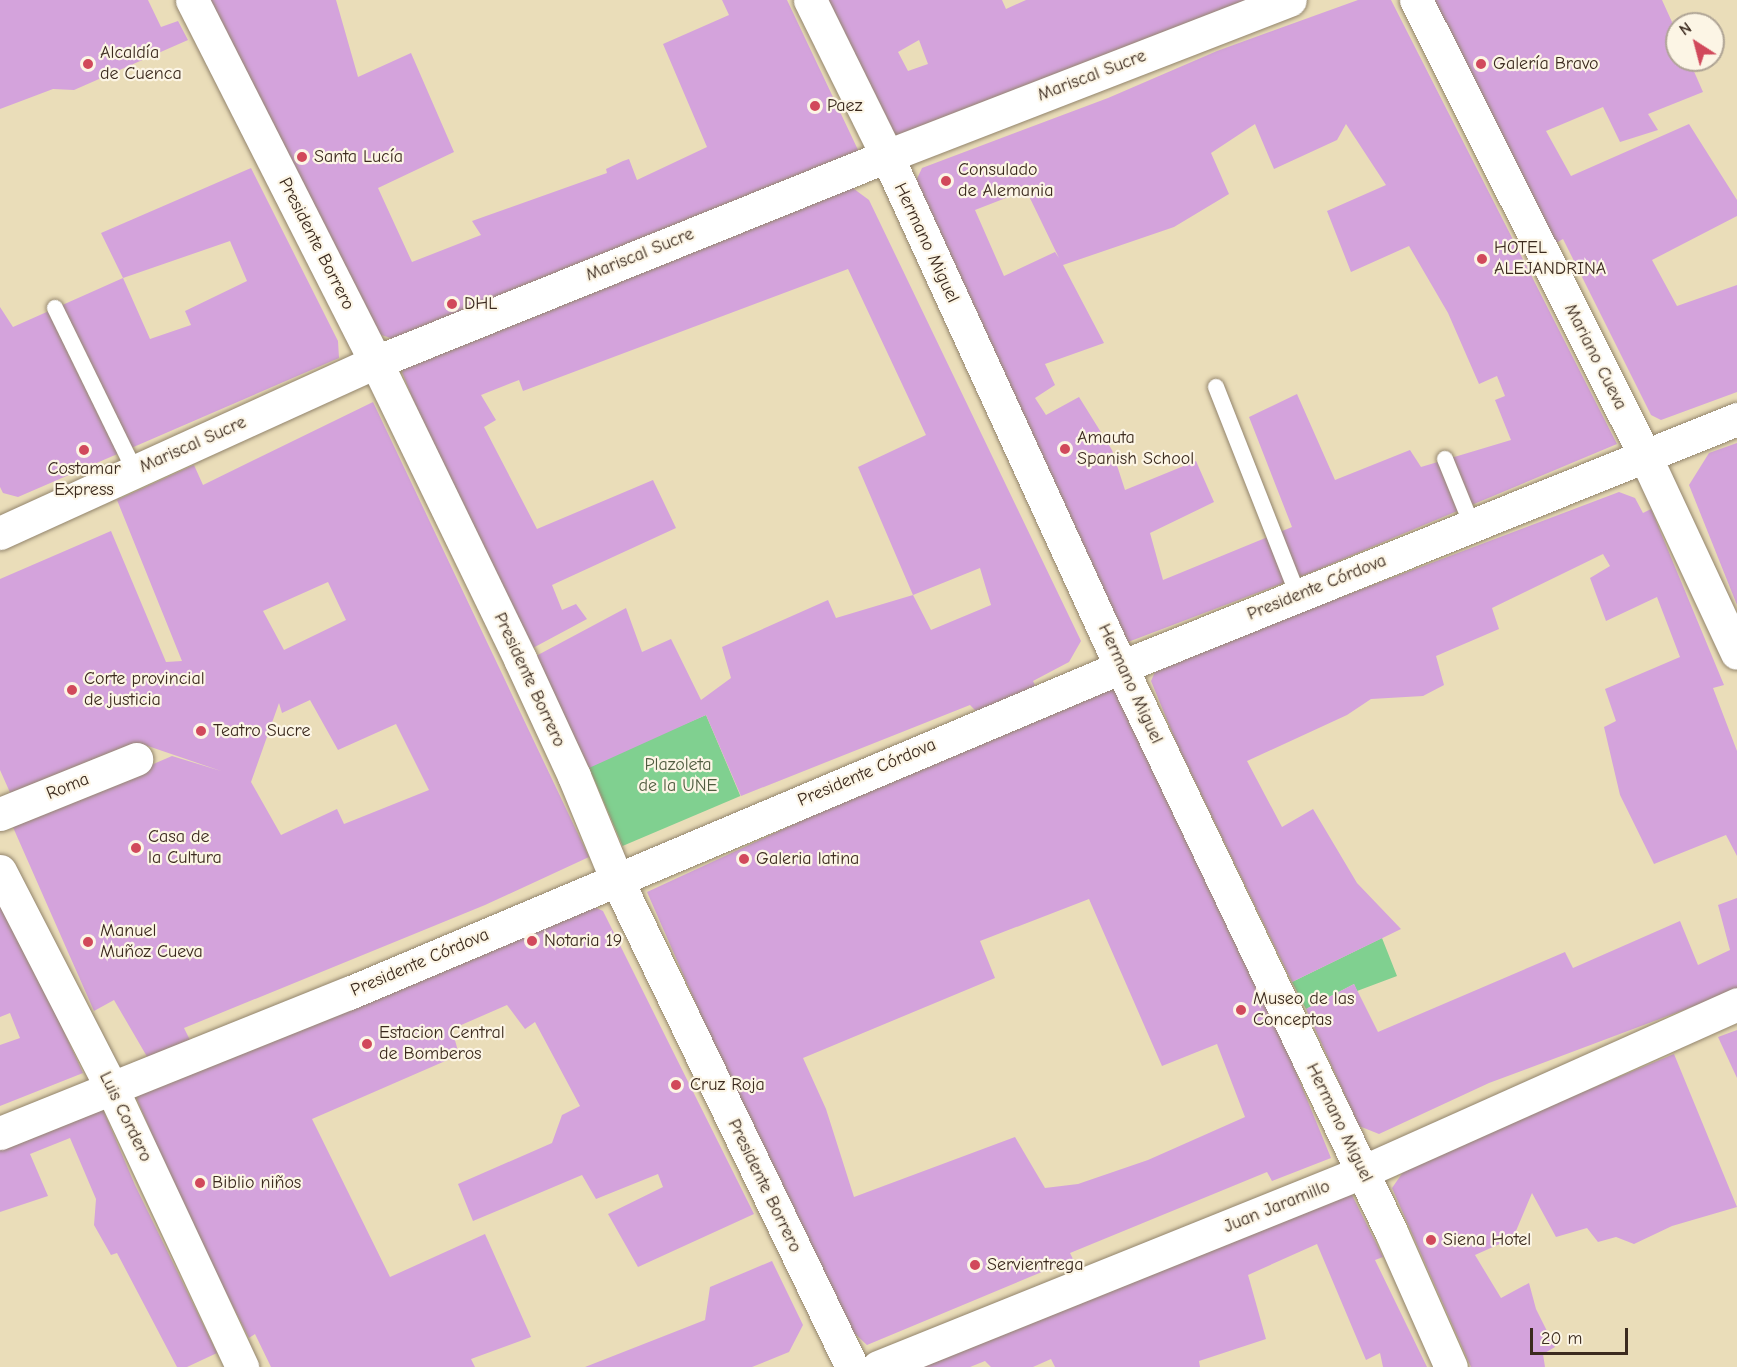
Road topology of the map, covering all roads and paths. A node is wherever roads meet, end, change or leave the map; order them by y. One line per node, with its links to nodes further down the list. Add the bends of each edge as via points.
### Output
1 (192, 0): 7 (street, Presidente Borrero)
2 (810, 0): 5 (street, Hermano Miguel)
3 (1290, 0): 5 (street, Mariscal Sucre)
4 (1416, 0): 10 (street, Mariano Cueva)
5 (887, 156): 7 (street, Mariscal Sucre); 17 (street, Hermano Miguel)
6 (55, 308): 12 (lane)
7 (376, 362): 12 (street, Mariscal Sucre); 21 (street, Presidente Borrero, via 574,776)
8 (1216, 387): 15 (lane)
9 (1737, 419): 10 (street, Presidente Córdova)
10 (1645, 456): 13 (street, Presidente Córdova); 16 (street, Mariano Cueva)
11 (1445, 459): 13 (lane)
12 (135, 471): 14 (street, Mariscal Sucre)
13 (1473, 525): 15 (street, Presidente Córdova)
14 (0, 533)
15 (1298, 595): 17 (street, Presidente Córdova)
16 (1737, 653)
17 (1121, 667): 21 (street, Presidente Córdova); 25 (street, Hermano Miguel)
18 (136, 759): 19 (street, Roma)
19 (0, 814)
20 (0, 871): 23 (street, Luis Cordero)
21 (616, 878): 23 (street, Presidente Córdova); 27 (street, Presidente Borrero)
22 (1737, 1004): 25 (street, Juan Jaramillo)
23 (112, 1089): 24 (street, Presidente Córdova); 26 (street, Luis Cordero)
24 (0, 1133)
25 (1362, 1172): 28 (street, Juan Jaramillo); 29 (street, Hermano Miguel)
26 (242, 1367)
27 (852, 1367)
28 (878, 1367)
29 (1451, 1367)

